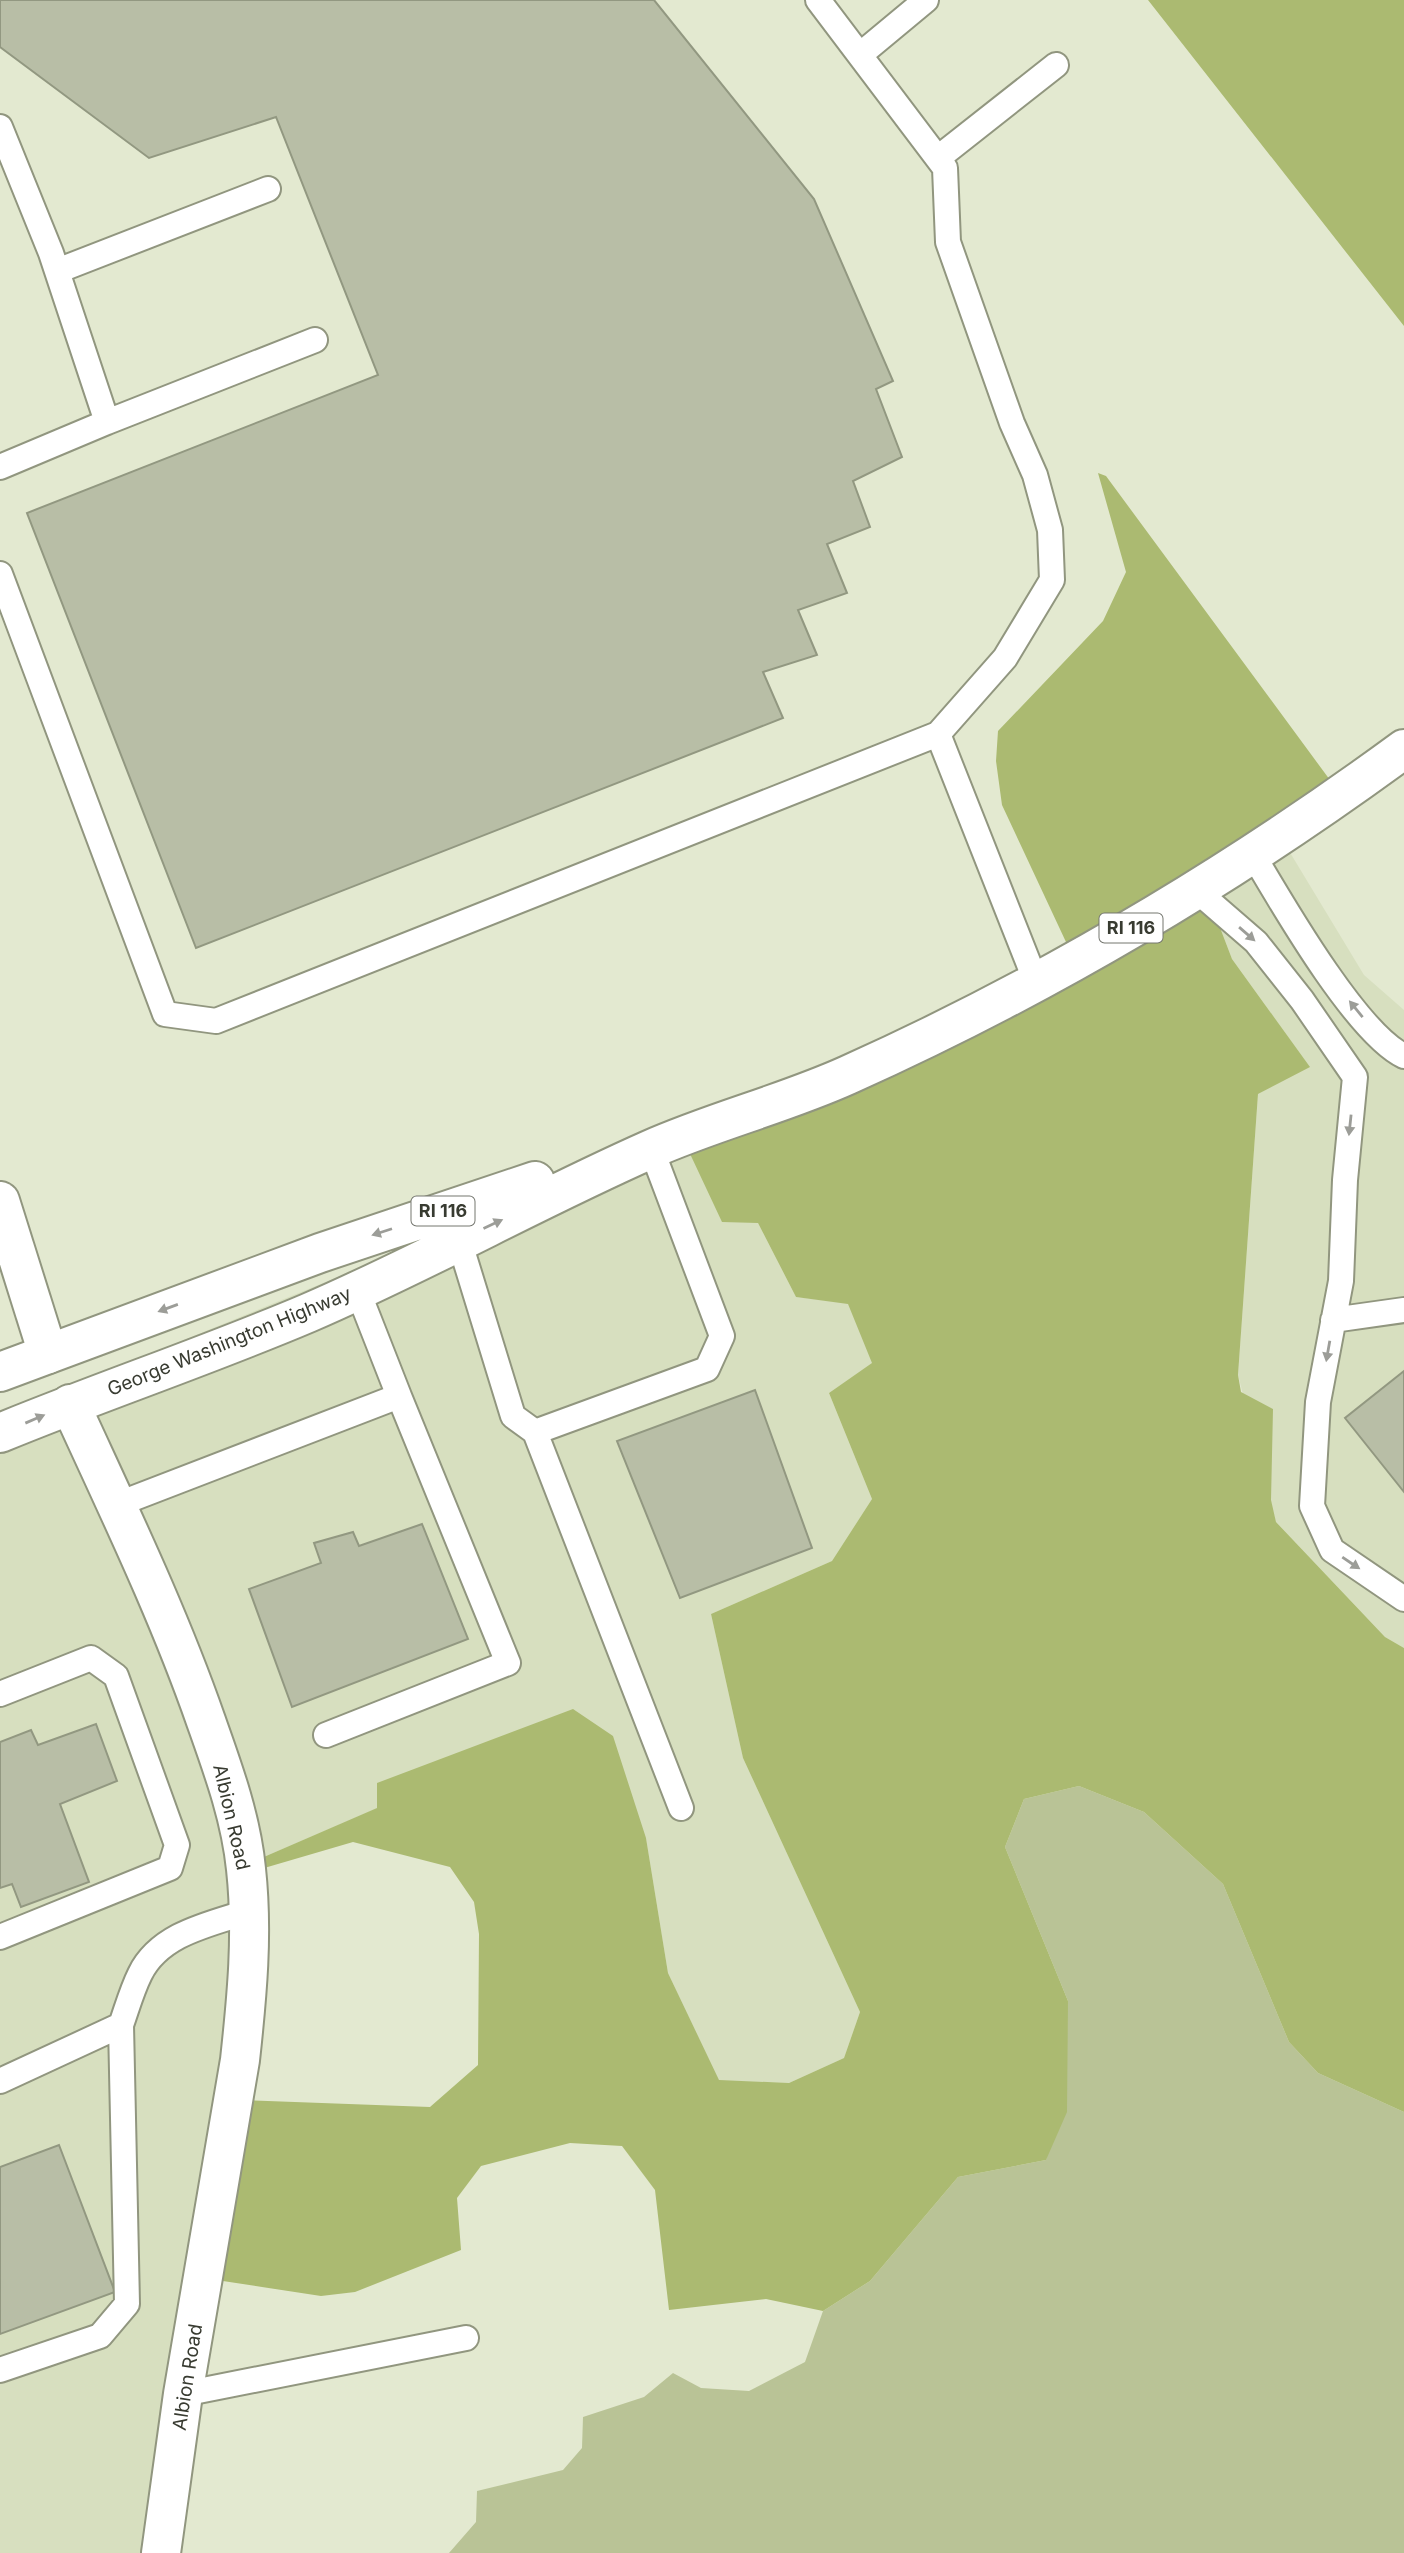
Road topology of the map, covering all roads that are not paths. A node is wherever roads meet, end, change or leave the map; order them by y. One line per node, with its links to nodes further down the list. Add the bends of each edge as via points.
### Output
1 (818, 0): 3 (lane)
2 (926, 0): 3 (lane)
3 (860, 54): 6 (lane)
4 (1056, 65): 6 (lane)
5 (3, 141): 8 (lane)
6 (938, 158): 13 (lane, via 946,168 948,242 1035,475 1050,530 1052,580 1005,658)
7 (268, 189): 8 (lane)
8 (57, 271): 10 (lane)
9 (315, 340): 10 (lane)
10 (107, 422): 11 (lane)
11 (0, 467)
12 (0, 574): 13 (lane, via 165,1014 216,1021)
13 (938, 734): 17 (lane)
14 (1404, 749): 15 (main road, George Washington Highway / RI 116)
15 (1252, 853): 16 (main road, George Washington Highway / RI 116); 18 (lane, one-way to 15, via 1393,1051 1355,1010 1298,930)
16 (1196, 890): 17 (main road, George Washington Highway / RI 116); 25 (lane, one-way to 25, via 1256,942 1303,1000 1355,1077 1341,1281)
17 (1036, 982): 19 (main road, George Washington Highway / RI 116)
18 (1404, 1056)
19 (842, 1078): 20 (main road, George Washington Highway / RI 116); 26 (main road, George Washington Highway / RI 116, one-way to 26, via 320,1253)
20 (651, 1148): 22 (main road, George Washington Highway / RI 116, one-way to 20); 30 (lane, via 722,1336 707,1369)
21 (0, 1200): 26 (main road, Albion Road)
22 (459, 1240): 23 (main road, George Washington Highway / RI 116); 30 (lane, via 513,1416)
23 (357, 1289): 28 (lane); 29 (main road, George Washington Highway / RI 116)
24 (1404, 1310): 25 (lane)
25 (1334, 1320): 33 (lane, one-way to 33, via 1318,1402 1312,1506 1332,1550)
26 (48, 1354): 27 (main road, George Washington Highway / RI 116); 29 (main road, Albion Road)
27 (0, 1372)
28 (399, 1396): 32 (lane); 35 (lane, via 508,1664)
29 (70, 1404): 31 (main road, George Washington Highway / RI 116, one-way to 29); 32 (main road, Albion Road)
30 (535, 1432): 36 (lane)
31 (0, 1433)
32 (117, 1505): 37 (main road, Albion Road, via 168,1616 228,1786 244,1854)
33 (1404, 1599)
34 (0, 1694): 38 (lane, via 91,1658 116,1676 177,1845 170,1868)
35 (326, 1735)
36 (681, 1808)
37 (250, 1911): 39 (lane, via 187,1931 162,1947 141,1971); 43 (main road, Albion Road, via 240,2060)
38 (0, 1937)
39 (121, 2025): 40 (lane); 42 (lane, via 127,2304 100,2336)
40 (0, 2081)
41 (466, 2338): 43 (lane)
42 (0, 2370)
43 (183, 2394): 44 (main road, Albion Road)
44 (161, 2553)

